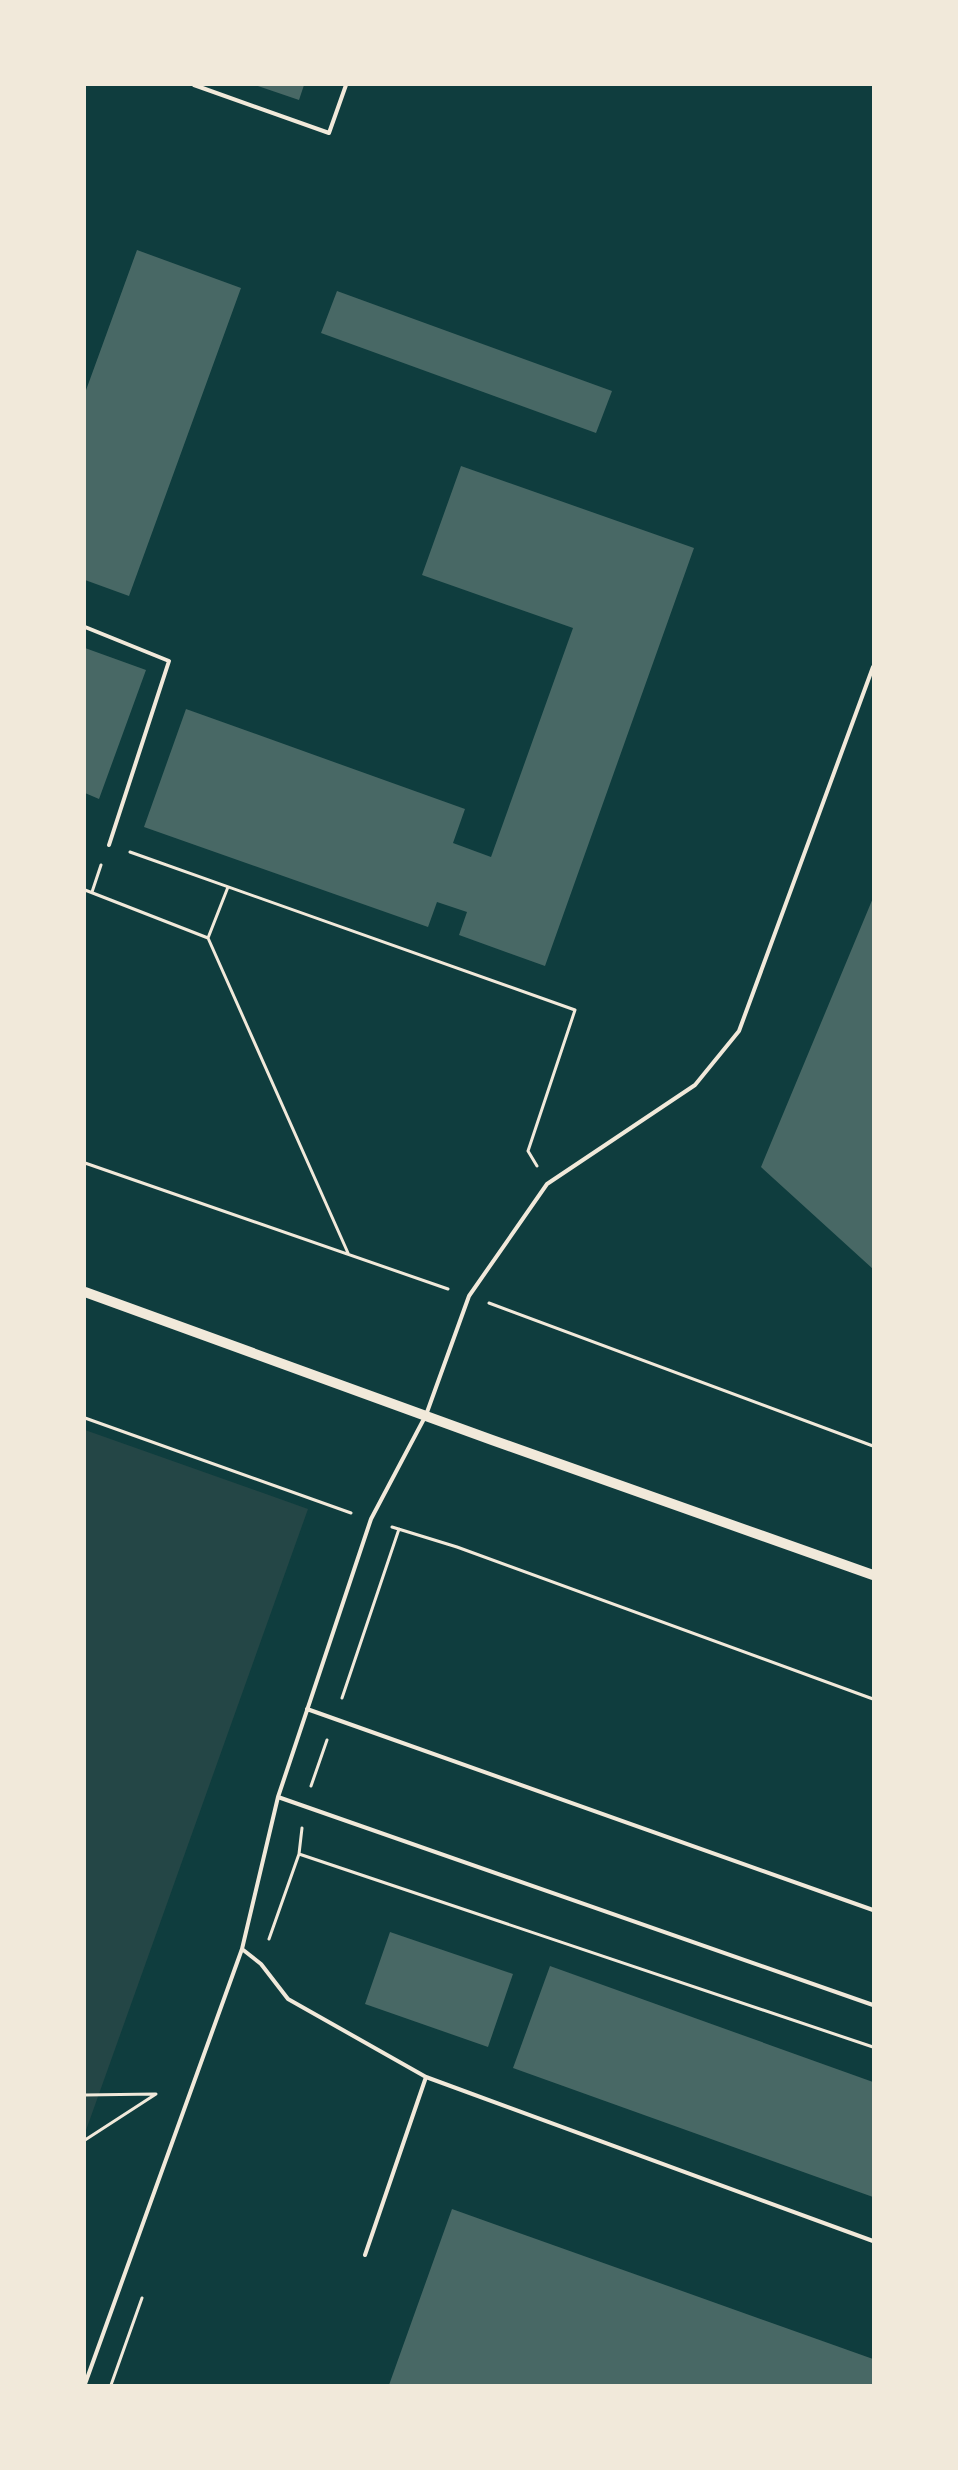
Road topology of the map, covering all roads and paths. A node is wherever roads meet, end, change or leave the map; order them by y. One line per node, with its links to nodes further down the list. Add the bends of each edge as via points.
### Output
1 (194, 85): 2 (lane, via 329,132)
2 (346, 85)
3 (85, 627): 5 (lane, via 169,661)
4 (873, 667): 10 (lane, via 739,1031 695,1085)
5 (108, 845): 6 (path); 8 (path)
6 (228, 887): 9 (path); 10 (path, via 575,1010 528,1151)
7 (85, 890): 8 (path)
8 (92, 892): 9 (path)
9 (208, 938): 11 (path)
10 (547, 1184): 13 (lane, via 469,1296)
11 (348, 1253)
12 (85, 1292): 13 (main road)
13 (426, 1415): 15 (lane); 16 (main road)
14 (85, 1418): 15 (path)
15 (371, 1520): 17 (path, via 458,1547); 18 (lane)
16 (873, 1575)
17 (873, 1699)
18 (307, 1709): 19 (lane); 21 (lane)
19 (278, 1797): 22 (lane); 23 (lane)
20 (298, 1854): 24 (path)
21 (873, 1910)
22 (242, 1949): 25 (lane, via 260,1964 288,1999); 30 (lane)
23 (873, 2006)
24 (873, 2047)
25 (426, 2077): 28 (lane); 29 (lane)
26 (85, 2095): 27 (path, via 156,2094)
27 (85, 2140)
28 (873, 2240)
29 (365, 2255)
30 (85, 2384)

